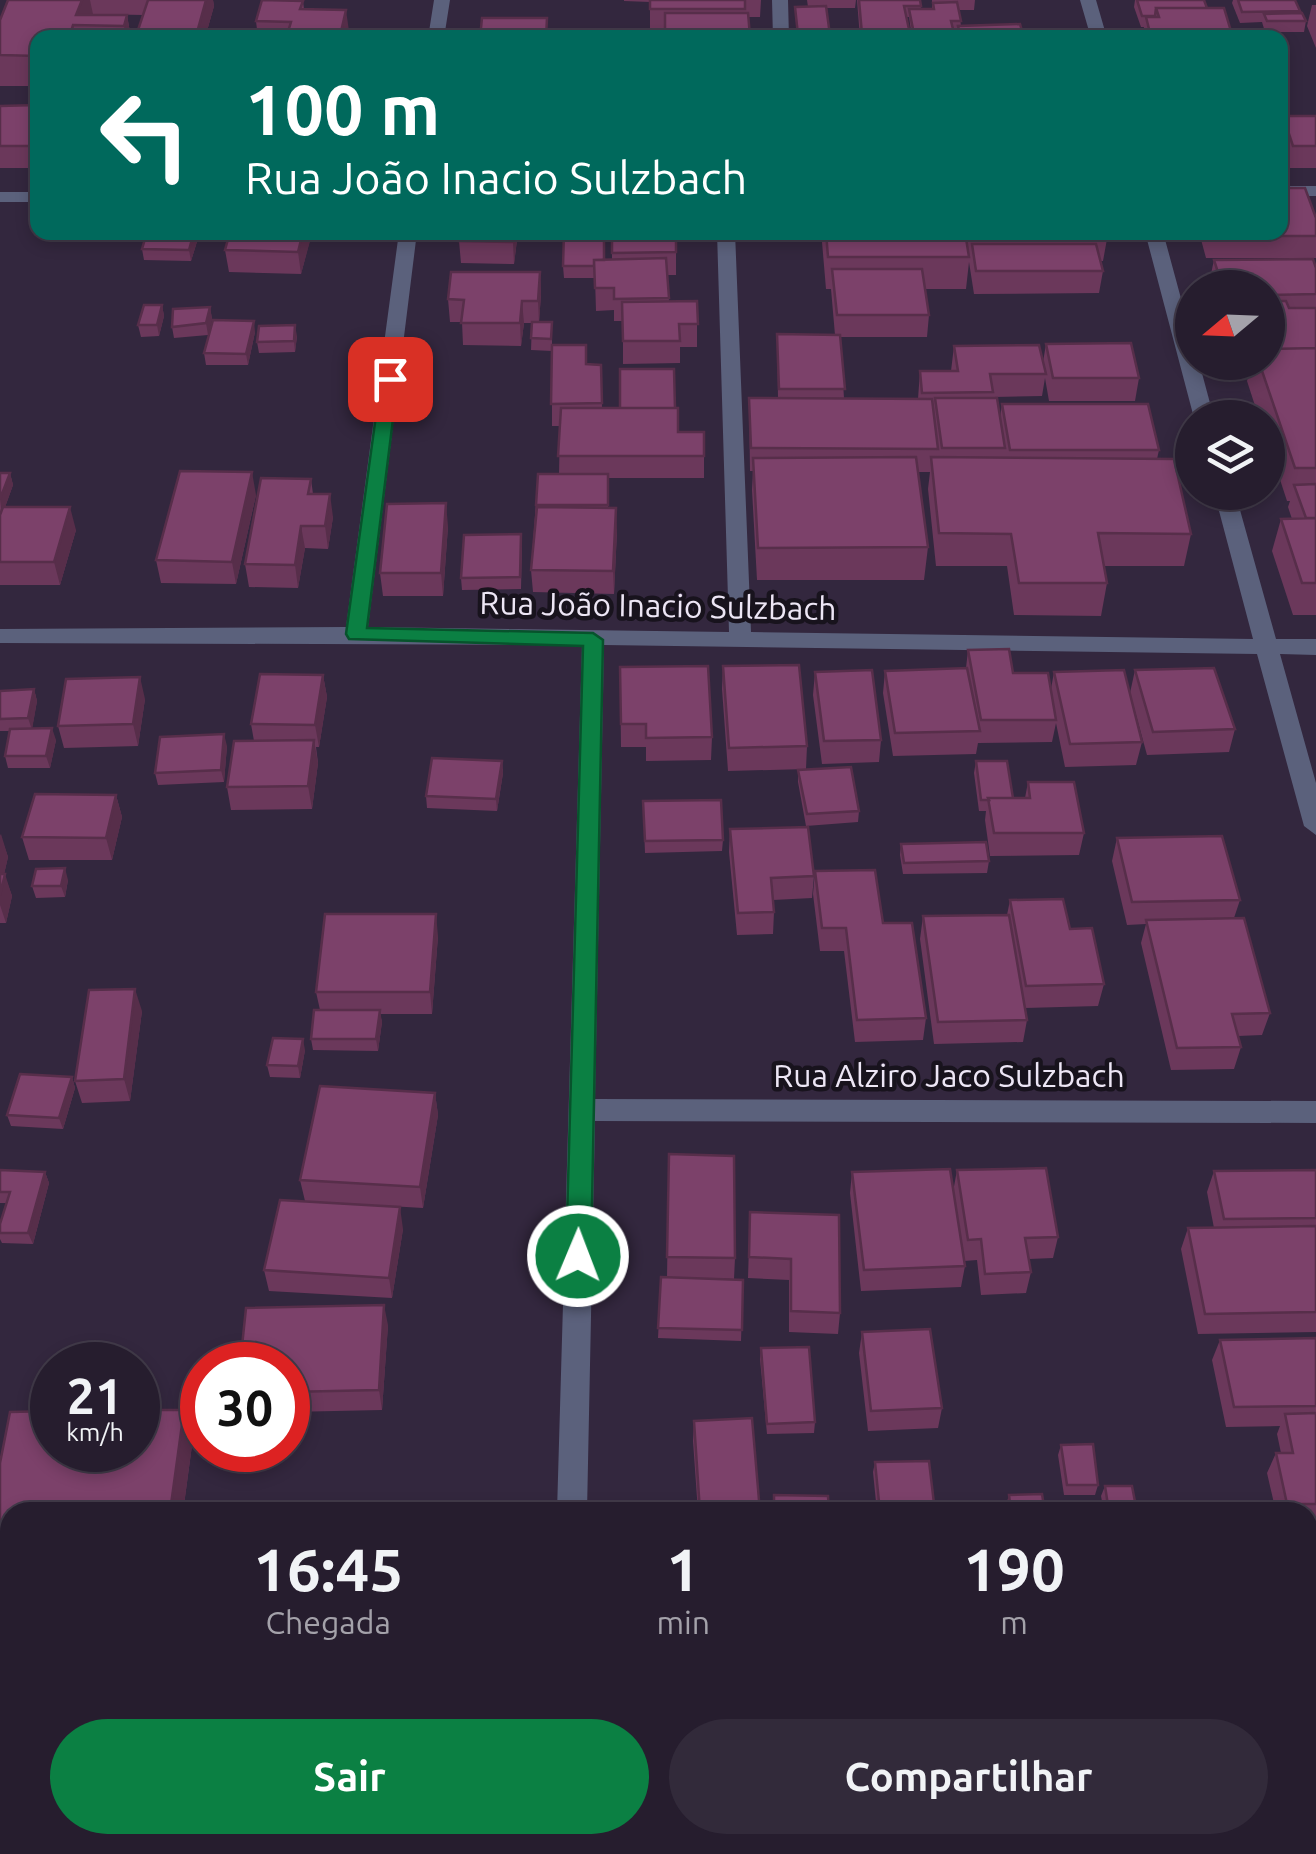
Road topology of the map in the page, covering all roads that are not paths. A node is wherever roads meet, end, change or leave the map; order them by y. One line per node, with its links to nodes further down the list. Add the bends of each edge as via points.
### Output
1 (442, 0): 4 (street)
2 (780, 0): 5 (street)
3 (1088, 0): 6 (street)
4 (437, 30)
5 (781, 30)
6 (1096, 30)
7 (1288, 191): 8 (street)
8 (1316, 191)
9 (0, 197): 10 (street)
10 (30, 197)
11 (407, 240): 16 (street)
12 (726, 240): 19 (street)
13 (1156, 240): 14 (street)
14 (1199, 400)
15 (1229, 510): 21 (street)
16 (356, 634): 17 (street, Rua João Inacio Sulzbach); 18 (street, Rua João Inacio Sulzbach)
17 (0, 636)
18 (593, 640): 19 (street, Rua João Inacio Sulzbach); 23 (street)
19 (740, 640): 21 (street, Rua João Inacio Sulzbach)
20 (1316, 646): 21 (street, Rua João Inacio Sulzbach)
21 (1265, 647): 22 (street)
22 (1316, 826)
23 (582, 1110): 24 (street, Rua Alziro Jaco Sulzbach); 25 (street)
24 (1316, 1112)
25 (572, 1502)

